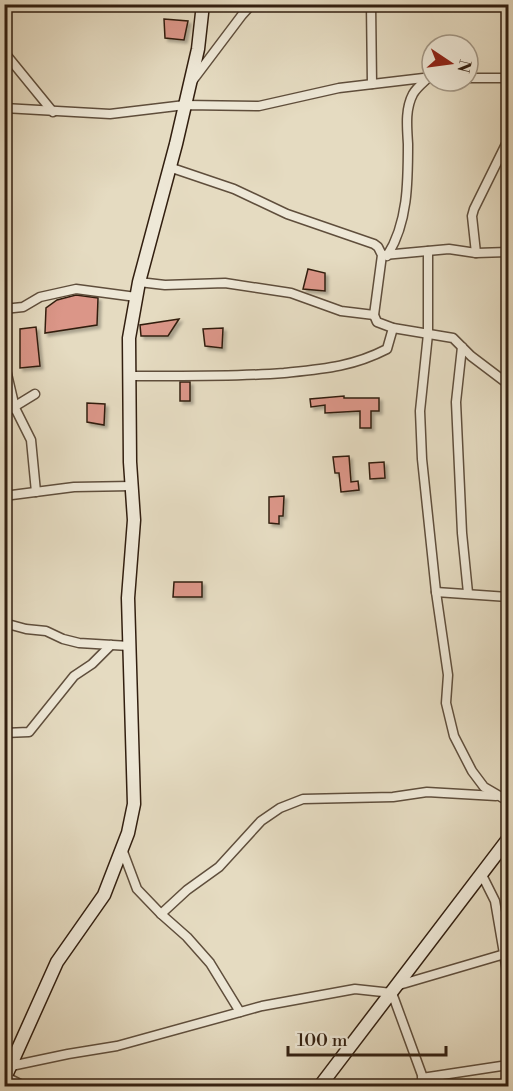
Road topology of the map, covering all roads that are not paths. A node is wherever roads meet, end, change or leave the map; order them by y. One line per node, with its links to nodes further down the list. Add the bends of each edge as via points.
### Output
1 (202, 4): 10 (street)
2 (252, 4): 10 (street)
3 (371, 4): 11 (street)
4 (507, 4): 5 (street)
5 (508, 10)
6 (4, 52): 15 (street)
7 (420, 78): 11 (street)
8 (480, 78): 9 (street)
9 (508, 78)
10 (190, 83): 13 (street)
11 (372, 84): 13 (street, via 259,106)
12 (420, 87): 21 (street, via 407,110 407,189 400,229 394,245)
13 (185, 105): 15 (street, via 110,114); 17 (street)
14 (4, 108): 15 (street)
15 (53, 112)
16 (508, 140): 20 (street, via 472,216)
17 (169, 167): 21 (street, via 374,244); 22 (street)
18 (428, 250): 20 (street); 21 (street); 27 (street)
19 (508, 252): 20 (street)
20 (476, 253)
21 (384, 255): 25 (street)
22 (139, 282): 23 (street); 25 (street, via 225,283 291,293 341,311)
23 (136, 297): 24 (street, via 76,289 40,297 23,307); 30 (street, via 129,338)
24 (4, 309)
25 (374, 315): 26 (street, via 376,322)
26 (393, 328): 27 (street); 30 (street, via 387,349 336,368 239,377)
27 (428, 334): 28 (street, via 453,338); 38 (street, via 420,411)
28 (462, 347): 31 (street); 39 (street, via 456,402)
29 (4, 361): 33 (street)
30 (130, 376): 35 (street)
31 (508, 384)
32 (35, 393): 33 (street)
33 (15, 408): 34 (street); 36 (street, via 31,440)
34 (4, 413)
35 (132, 486): 36 (street); 43 (street)
36 (36, 492): 37 (street)
37 (4, 496)
38 (436, 592): 39 (street); 45 (street, via 446,652 446,703 454,736 472,771 484,787)
39 (468, 593): 40 (street)
40 (508, 597)
41 (4, 623): 42 (street, via 46,631 79,643)
42 (111, 645): 43 (street); 44 (street, via 75,676 29,732)
43 (129, 646): 48 (street, via 135,778 134,804)
44 (4, 733)
45 (499, 796): 46 (street); 50 (street, via 427,792 291,803 261,821 219,867)
46 (508, 801)
47 (508, 839): 49 (street)
48 (122, 849): 50 (street, via 137,889); 56 (street, via 104,895 57,962)
49 (482, 875): 51 (street, via 495,901); 53 (street)
50 (161, 914): 54 (street, via 210,963)
51 (507, 954): 52 (street); 53 (street)
52 (508, 977)
53 (395, 989): 54 (street, via 355,988); 57 (street); 59 (street)
54 (240, 1012): 56 (street, via 117,1046 68,1054)
55 (508, 1065): 57 (street)
56 (6, 1075): 58 (street)
57 (424, 1082)
58 (24, 1086)
59 (320, 1086)

